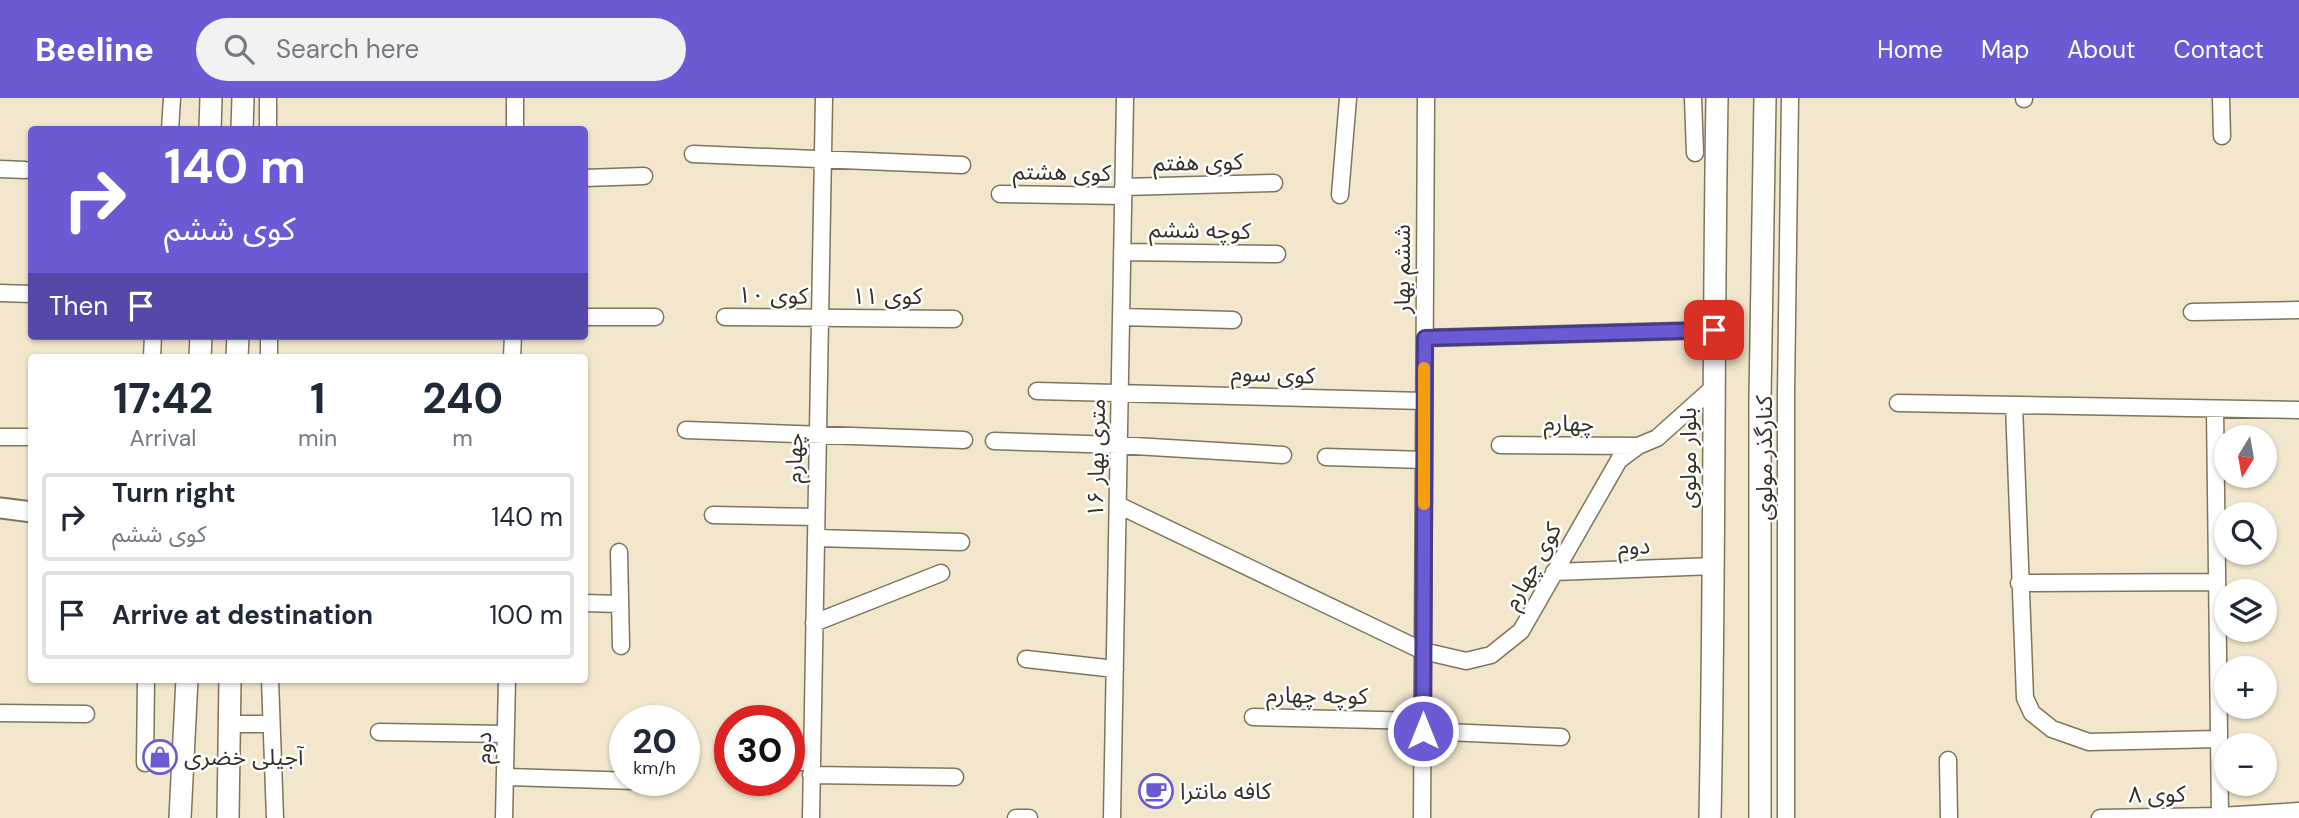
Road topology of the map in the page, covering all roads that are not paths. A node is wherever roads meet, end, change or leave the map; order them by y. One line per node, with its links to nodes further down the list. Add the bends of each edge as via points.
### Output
1 (172, 98): 15 (street)
2 (211, 98): 16 (main road)
3 (243, 98): 17 (main road)
4 (268, 98): 18 (street)
5 (515, 98): 19 (street)
6 (824, 98): 23 (street, چهارم)
7 (1125, 98): 30 (street, ۱۶ متری بهار)
8 (1348, 98): 32 (street)
9 (1426, 98): 47 (street, ششم بهار)
10 (1693, 98): 21 (street)
11 (1717, 98): 46 (main road, بلوار مولوی)
12 (1765, 98): 126 (main road)
13 (1790, 98): 127 (street, کنارگذر مولوی)
14 (2221, 98): 20 (street)
15 (170, 126)
16 (209, 126)
17 (242, 126)
18 (268, 126)
19 (515, 126)
20 (2222, 136)
21 (1695, 153)
22 (692, 154): 23 (street)
23 (823, 160): 24 (street); 43 (street, چهارم)
24 (962, 165)
25 (0, 169): 26 (street)
26 (25, 170)
27 (644, 176): 28 (street)
28 (588, 178)
29 (1275, 183): 30 (street, کوی هفتم)
30 (1123, 191): 31 (street, کوی هشتم); 33 (street, ۱۶ متری بهار)
31 (1000, 194)
32 (1340, 195)
33 (1122, 252): 34 (street, کوچه ششم); 42 (street, ۱۶ متری بهار)
34 (1277, 254)
35 (0, 293): 36 (street)
36 (28, 294)
37 (2299, 310): 38 (street)
38 (2192, 312)
39 (588, 317): 40 (street)
40 (655, 317)
41 (725, 317): 43 (street, کوی ۱۰)
42 (1121, 317): 45 (street); 50 (street, ۱۶ متری بهار)
43 (820, 319): 44 (street, کوی ۱۱); 57 (street, چهارم)
44 (954, 319)
45 (1233, 320)
46 (1714, 330): 47 (street); 48 (main road, بلوار مولوی)
47 (1425, 338): 51 (street, ششم بهار)
48 (1714, 387): 64 (street, کوی چهارم, via 1657,438); 76 (main road, بلوار مولوی)
49 (1037, 391): 50 (street, کوی سوم)
50 (1120, 393): 51 (street, کوی سوم); 62 (street, ۱۶ متری بهار)
51 (1424, 401): 67 (street, ششم بهار)
52 (1898, 402): 53 (street)
53 (2014, 405): 54 (street); 81 (street)
54 (2215, 409): 55 (street); 79 (street)
55 (2299, 410)
56 (686, 430): 57 (street)
57 (818, 435): 60 (street); 72 (street, چهارم)
58 (0, 437): 59 (street)
59 (28, 437)
60 (964, 440)
61 (994, 442): 62 (street)
62 (1118, 445): 65 (street); 68 (street, ۱۶ متری بهار)
63 (1500, 445): 64 (street, چهارم)
64 (1637, 446): 77 (street, کوی چهارم, via 1619,460)
65 (1283, 455)
66 (1326, 457): 67 (street)
67 (1424, 460): 87 (street, ششم بهار)
68 (1118, 505): 87 (street, کوی چهارم); 89 (street, ۱۶ متری بهار)
69 (0, 508): 70 (street)
70 (28, 512)
71 (713, 515): 72 (street)
72 (816, 517): 73 (street, چهارم)
73 (816, 538): 74 (street); 84 (street, چهارم)
74 (961, 542)
75 (619, 552): 83 (street)
76 (1715, 566): 77 (street, دوم); 125 (main road, بلوار مولوی)
77 (1554, 572): 87 (street, کوی چهارم, via 1521,631 1492,655 1466,661)
78 (941, 573): 84 (street)
79 (2217, 579)
80 (2214, 582): 81 (street)
81 (2019, 583): 105 (street, via 2025,698 2032,713 2052,729 2090,742)
82 (588, 603): 83 (street)
83 (620, 604): 86 (street)
84 (814, 623): 109 (street, چهارم)
85 (2217, 642): 102 (street)
86 (621, 646)
87 (1423, 651): 100 (street, ششم بهار)
88 (1026, 659): 89 (street)
89 (1115, 669): 123 (street, ۱۶ متری بهار)
90 (146, 683): 107 (street)
91 (187, 683): 116 (main road)
92 (230, 683): 98 (main road)
93 (270, 683): 99 (street)
94 (507, 683): 103 (street, دوم)
95 (0, 713): 96 (street)
96 (86, 714)
97 (1253, 717): 100 (street, کوچه چهارم)
98 (229, 724): 99 (street); 117 (main road)
99 (270, 724): 118 (street)
100 (1423, 726): 104 (street, کوچه چهارم); 124 (street, ششم بهار)
101 (379, 732): 103 (street)
102 (2218, 733)
103 (506, 734): 110 (street, دوم)
104 (1561, 737)
105 (2214, 739)
106 (1948, 760): 128 (street)
107 (145, 763)
108 (805, 767): 109 (street)
109 (811, 769): 111 (street); 120 (street, چهارم)
110 (505, 777): 112 (street); 119 (street, دوم)
111 (955, 777)
112 (609, 780)
113 (2219, 796): 115 (street)
114 (2299, 811): 115 (street, کوی ۸)
115 (2220, 816): 129 (street, کوی ۸)
116 (180, 818)
117 (228, 818)
118 (275, 818)
119 (504, 818)
120 (811, 818)
121 (1016, 818): 122 (street)
122 (1029, 818)
123 (1112, 818)
124 (1422, 818)
125 (1710, 818)
126 (1760, 818)
127 (1786, 818)
128 (1949, 818)
129 (2100, 818)

